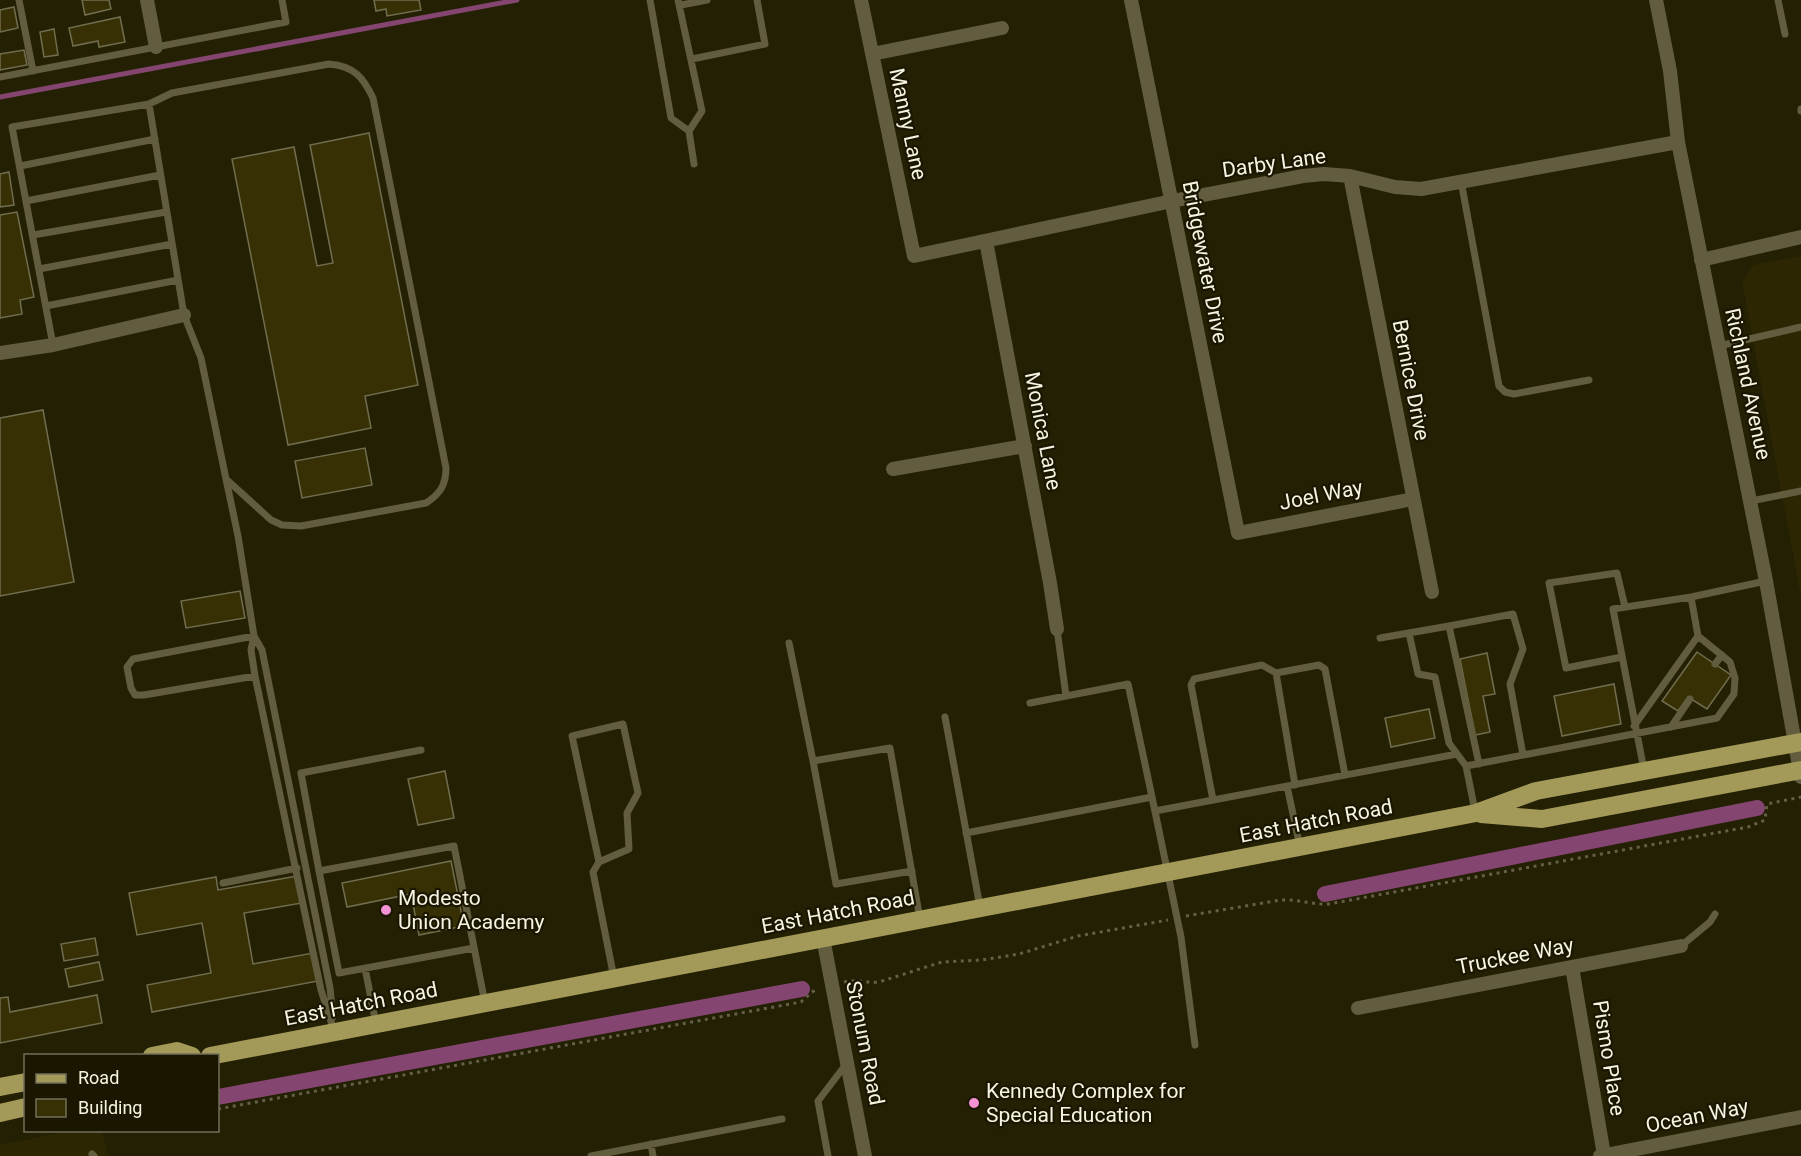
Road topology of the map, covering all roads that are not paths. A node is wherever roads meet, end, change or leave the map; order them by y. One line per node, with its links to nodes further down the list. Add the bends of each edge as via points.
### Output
1 (19, 0): 17 (lane)
2 (147, 0): 14 (street)
3 (282, 0): 14 (lane, via 286,22)
4 (650, 0): 20 (lane, via 671,118)
5 (707, 0): 11 (lane)
6 (757, 0): 16 (lane, via 765,44)
7 (861, 0): 15 (street, Manny Lane)
8 (1131, 0): 29 (street, Bridgewater Drive)
9 (1656, 0): 22 (street, Richland Avenue)
10 (1778, 0): 13 (lane)
11 (680, 3): 16 (lane)
12 (1002, 28): 15 (street)
13 (1785, 34)
14 (156, 47): 17 (lane)
15 (872, 54): 35 (street, Manny Lane)
16 (692, 59): 20 (lane, via 702,111)
17 (33, 71): 18 (lane)
18 (0, 77)
19 (149, 104): 21 (lane); 24 (lane, via 12,127); 48 (lane, via 172,93 329,64 353,71 373,98 446,481 426,503 301,526 271,520)
20 (689, 131): 23 (lane)
21 (155, 140): 24 (lane); 25 (lane)
22 (1678, 142): 27 (street, Darby Lane); 36 (street, Richland Avenue)
23 (694, 164)
24 (20, 166): 28 (lane)
25 (160, 175): 28 (lane); 30 (lane)
26 (1350, 176): 27 (street, Darby Lane, via 1421,189); 29 (street, Darby Lane, via 1303,176); 50 (street, Bernice Drive)
27 (1461, 181): 45 (lane, via 1499,386 1514,394)
28 (26, 201): 31 (lane)
29 (1172, 201): 33 (street, Darby Lane); 52 (street, Bridgewater Drive)
30 (166, 213): 31 (lane); 34 (lane)
31 (33, 235): 37 (lane)
32 (1801, 237): 36 (street)
33 (986, 241): 35 (street, Darby Lane); 46 (street, Monica Lane)
34 (172, 244): 37 (lane); 38 (lane)
35 (914, 256)
36 (1701, 260): 43 (street, Richland Avenue)
37 (39, 269): 39 (lane)
38 (178, 280): 39 (lane); 40 (lane)
39 (46, 306): 42 (lane)
40 (184, 315): 42 (street); 48 (lane, via 201,358)
41 (1801, 327): 43 (lane)
42 (53, 345): 44 (street)
43 (1719, 346): 51 (street, Richland Avenue)
44 (0, 353)
45 (1589, 380)
46 (1025, 446): 47 (street); 58 (street, Monica Lane)
47 (893, 469)
48 (226, 479): 60 (lane)
49 (1801, 491): 51 (lane)
50 (1413, 499): 52 (street, Joel Way); 54 (street, Bernice Drive)
51 (1751, 501): 53 (street, Richland Avenue)
52 (1238, 533)
53 (1766, 581): 55 (lane); 75 (street, Richland Avenue)
54 (1431, 592)
55 (1691, 597): 56 (lane); 61 (lane)
56 (1625, 607): 65 (lane, via 1613,609); 65 (lane, via 1617,573 1549,583 1566,668)
57 (1449, 626): 59 (lane); 78 (lane, via 1513,614 1523,649 1510,684); 80 (lane)
58 (1057, 629): 69 (lane)
59 (1409, 633): 62 (lane); 77 (lane, via 1418,674 1435,677 1449,743)
60 (254, 636): 68 (lane, via 251,650); 68 (lane, via 133,659 127,667 135,695); 94 (lane, via 262,650)
61 (1698, 636): 64 (lane); 74 (lane)
62 (1380, 638)
63 (789, 643): 79 (lane)
64 (1722, 655): 66 (lane); 73 (lane, via 1730,662 1735,678 1729,702 1717,718)
65 (1622, 657): 74 (lane)
66 (1715, 664)
67 (1276, 673): 84 (lane, via 1318,665 1325,669); 85 (lane); 88 (lane, via 1262,664 1194,679 1191,685)
68 (255, 676): 95 (lane)
69 (1066, 696): 71 (lane); 87 (lane, via 1128,684)
70 (1690, 699): 73 (lane)
71 (1030, 704)
72 (945, 717): 91 (lane)
73 (1671, 727): 74 (lane)
74 (1635, 730): 78 (lane); 82 (lane)
75 (1797, 743): 82 (main road, East Hatch Road); 83 (street, Richland Avenue)
76 (421, 750): 96 (lane, via 301,773)
77 (1457, 754): 81 (lane); 84 (lane)
78 (1523, 755): 80 (lane)
79 (813, 762): 97 (lane, via 836,885); 97 (lane, via 890,748)
80 (1479, 764): 81 (lane)
81 (1466, 766): 90 (lane)
82 (1644, 770): 90 (main road, East Hatch Road, via 1536,791)
83 (1801, 772): 90 (main road, East Hatch Road, via 1542,819)
84 (1345, 775): 85 (lane)
85 (1295, 784): 86 (lane)
86 (1287, 786): 88 (lane); 92 (lane)
87 (1152, 797): 89 (lane); 91 (lane)
88 (1213, 800): 89 (lane)
89 (1155, 811): 98 (lane)
90 (1476, 813): 92 (main road, East Hatch Road)
91 (966, 833): 100 (lane)
92 (1300, 847): 98 (main road, East Hatch Road)
93 (599, 862): 93 (lane, via 572,736 623,724 638,794 627,813 629,849); 108 (lane, via 593,872)
94 (305, 866): 95 (lane); 112 (lane, via 330,988)
95 (295, 868): 99 (lane); 112 (lane)
96 (319, 871): 105 (lane, via 454,846); 107 (lane, via 339,973)
97 (912, 871): 102 (lane)
98 (1168, 872): 100 (main road, East Hatch Road); 113 (lane)
99 (223, 883)
100 (980, 908): 102 (main road, East Hatch Road)
101 (1715, 914): 104 (lane)
102 (920, 919): 103 (main road, East Hatch Road)
103 (823, 938): 108 (main road, East Hatch Road); 117 (street, Stonum Road)
104 (1681, 946): 106 (street, Truckee Way)
105 (474, 948): 107 (lane); 109 (lane)
106 (1572, 967): 110 (street, Truckee Way); 129 (street, Pismo Place)
107 (365, 968): 111 (lane)
108 (614, 978): 109 (main road, East Hatch Road)
109 (485, 1003): 111 (main road, East Hatch Road)
110 (1358, 1008)
111 (376, 1024): 112 (main road, East Hatch Road)
112 (334, 1032): 116 (main road, East Hatch Road)
113 (1196, 1045)
114 (162, 1054): 115 (main road)
115 (186, 1054)
116 (219, 1054)
117 (847, 1064): 127 (lane, via 818,1101); 128 (street, Stonum Road)
118 (24, 1082): 119 (main road)
119 (0, 1088)
120 (24, 1107): 121 (main road)
121 (0, 1113)
122 (1801, 1117): 129 (street, Ocean Way)
123 (782, 1119): 124 (lane)
124 (651, 1144): 125 (lane); 126 (lane)
125 (591, 1156)
126 (653, 1156)
127 (828, 1156)
128 (865, 1156)
129 (1602, 1156)

